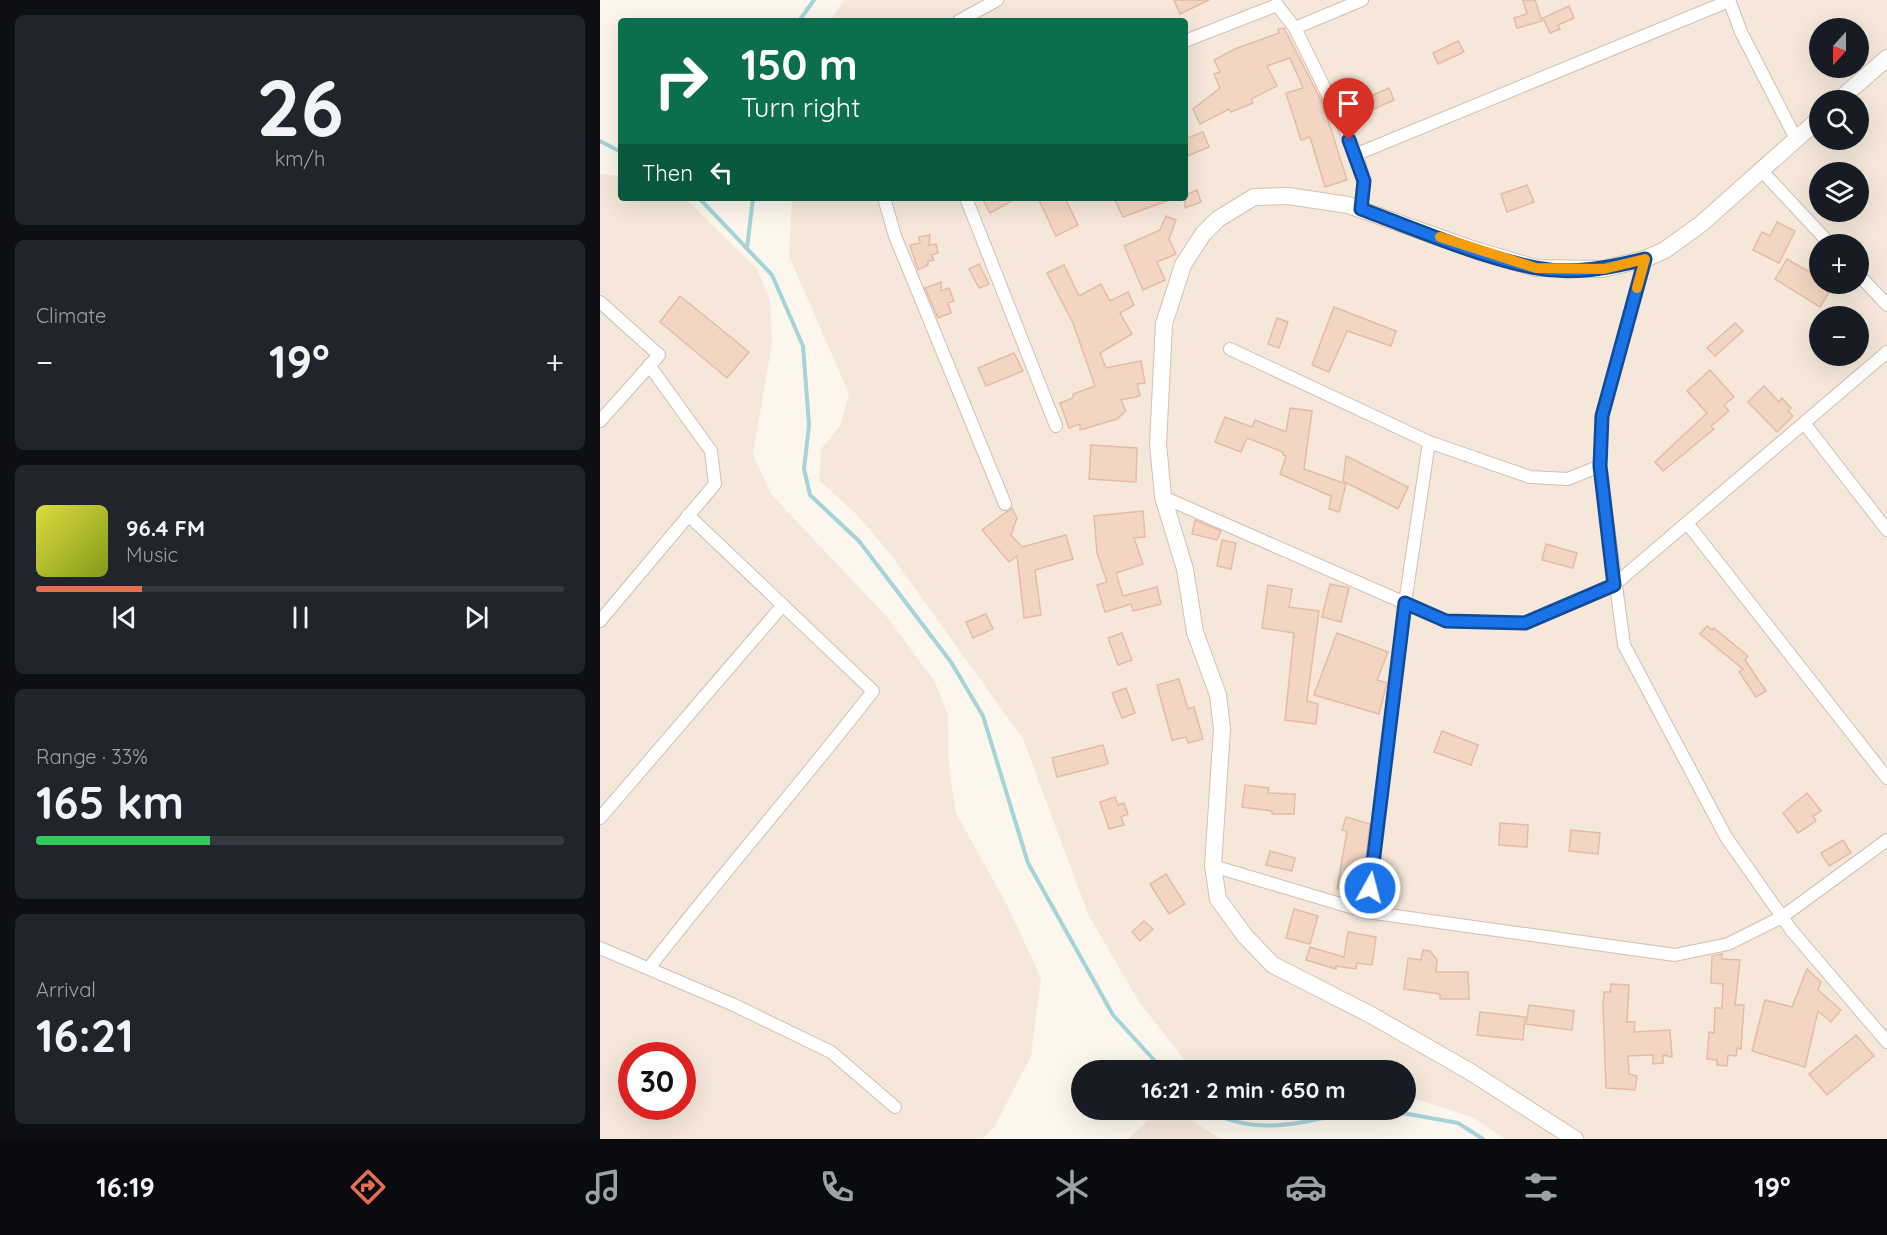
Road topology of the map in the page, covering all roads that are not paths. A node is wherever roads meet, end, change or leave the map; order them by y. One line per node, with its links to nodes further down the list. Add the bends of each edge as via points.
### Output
1 (997, 0): 5 (street)
2 (1362, 0): 6 (street)
3 (1729, 1): 11 (street); 12 (street)
4 (1276, 2): 6 (street); 7 (street)
5 (964, 18)
6 (1295, 28): 12 (street)
7 (1188, 40)
8 (1887, 58): 9 (street)
9 (1850, 90)
10 (1809, 128): 11 (street)
11 (1796, 139): 13 (street)
12 (1357, 154): 16 (street, via 1364,181)
13 (1761, 170): 17 (street); 18 (street, via 1701,224)
14 (885, 201): 31 (street, via 895,236)
15 (967, 201): 27 (street)
16 (1361, 209): 18 (street, via 1536,268 1604,269); 30 (street, via 1288,196 1254,197 1218,219 1203,234 1184,265 1164,324 1158,444)
17 (1821, 234)
18 (1645, 259): 29 (street, via 1602,416)
19 (1869, 284): 20 (street)
20 (1885, 298)
21 (600, 302): 24 (street, via 659,355)
22 (1230, 349): 28 (street)
23 (1887, 352): 26 (street)
24 (649, 365): 25 (street); 32 (street, via 711,451 715,484)
25 (600, 421)
26 (1803, 423): 33 (street); 34 (street)
27 (1056, 426)
28 (1429, 442): 29 (street, via 1530,477 1568,478); 36 (street)
29 (1600, 466): 35 (street)
30 (1163, 497): 36 (street); 42 (street, via 1185,569 1196,632 1218,695 1222,729)
31 (1005, 504)
32 (688, 515): 37 (street); 38 (street)
33 (1687, 523): 35 (street); 39 (street)
34 (1887, 530)
35 (1614, 585): 36 (street, via 1525,623 1446,621); 44 (street, via 1624,645 1726,837)
36 (1405, 603): 43 (street)
37 (783, 605): 40 (street); 46 (street, via 873,691)
38 (600, 621)
39 (1887, 778)
40 (600, 818)
41 (1887, 840): 44 (street)
42 (1213, 866): 43 (street); 49 (street, via 1218,899 1273,965 1449,1060)
43 (1367, 912): 44 (street, via 1675,955 1728,945)
44 (1782, 916): 47 (street)
45 (600, 948): 46 (street)
46 (649, 968): 48 (street, via 831,1052)
47 (1887, 1042)
48 (895, 1107)
49 (1575, 1139)

